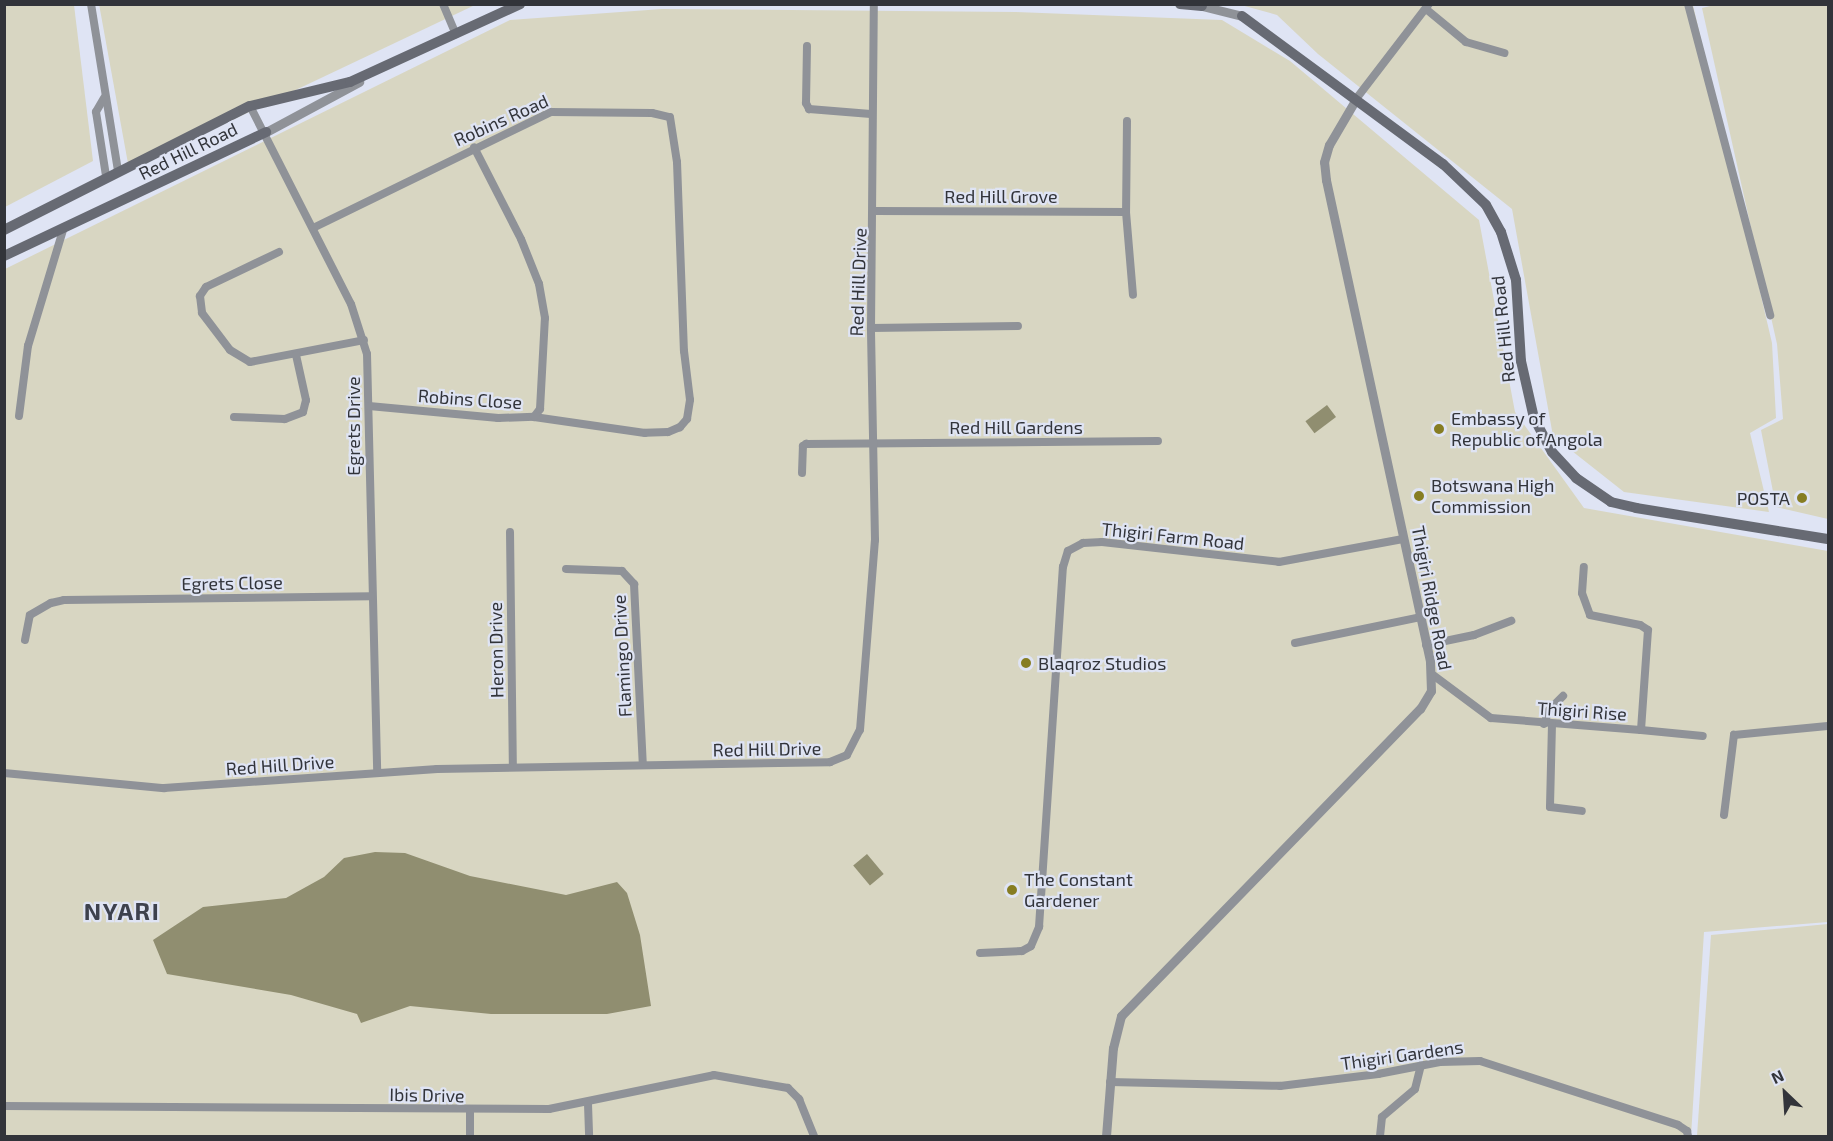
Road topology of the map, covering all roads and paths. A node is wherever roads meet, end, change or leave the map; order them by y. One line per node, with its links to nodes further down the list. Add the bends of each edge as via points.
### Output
1 (91, 4): 14 (street)
2 (442, 4): 10 (street)
3 (519, 4): 10 (main road, Red Hill Road)
4 (874, 4): 17 (street, Red Hill Drive)
5 (1180, 4): 7 (main road, Red Hill Road)
6 (1688, 4): 31 (street)
7 (1202, 6): 9 (street, Red Hill Road)
8 (1428, 7): 12 (street, via 1466,42); 15 (street)
9 (1242, 16): 15 (main road, Red Hill Road)
10 (456, 34): 13 (main road, Red Hill Road)
11 (807, 46): 17 (street, via 808,107)
12 (1504, 53)
13 (382, 69): 16 (main road, Red Hill Road, via 333,88); 19 (street, Red Hill Road)
14 (104, 98): 21 (street); 22 (street, via 96,112)
15 (1356, 99): 44 (street, Thigiri Ridge Road, via 1329,145 1325,170); 45 (main road, Red Hill Road, via 1466,183 1495,218 1516,280 1521,362 1534,418 1552,452 1576,478 1592,492 1636,508)
16 (250, 106): 19 (street, Egrets Drive); 21 (main road, Red Hill Road)
17 (871, 114): 23 (street, Red Hill Drive)
18 (1127, 121): 24 (street)
19 (266, 132): 25 (main road, Red Hill Road); 26 (street, Egrets Drive)
20 (474, 147): 26 (street, Robins Road); 39 (street, Robins Close, via 521,239 539,284 545,318 540,409); 39 (street, Robins Road, via 530,119 562,110 662,113 670,117 674,129 684,351 690,400 687,418 680,427 668,432 645,433)
21 (118, 171): 22 (main road, Red Hill Road)
22 (106, 176): 27 (main road, Red Hill Road)
23 (875, 211): 24 (street, Red Hill Grove); 33 (street, Red Hill Drive)
24 (1126, 212): 30 (street)
25 (64, 227): 29 (main road, Red Hill Road); 37 (street, via 28,346)
26 (313, 228): 34 (street, Egrets Drive, via 351,304)
27 (4, 230)
28 (279, 252): 35 (street, via 206,287 200,305 202,313 240,360)
29 (4, 256)
30 (1133, 295)
31 (1770, 315)
32 (1018, 326): 33 (street)
33 (871, 328): 41 (street, Red Hill Drive)
34 (364, 340): 35 (street); 36 (street, Egrets Drive)
35 (296, 355): 38 (street, via 306,400 303,412 285,419)
36 (369, 405): 39 (street, Robins Close, via 498,418); 48 (street, Egrets Drive)
37 (19, 416)
38 (234, 417)
39 (534, 417)
40 (1158, 441): 41 (street, Red Hill Gardens)
41 (874, 443): 42 (street, Red Hill Gardens, via 806,444); 60 (street, Red Hill Drive, via 875,540 864,690 860,730 850,751 830,762)
42 (802, 473)
43 (510, 532): 61 (street, Heron Drive)
44 (1403, 539): 49 (street, Thigiri Ridge Road); 66 (street, Thigiri Farm Road, via 1268,562 1102,542 1083,543 1068,550 1063,567 1039,927 1031,946 1022,951)
45 (1828, 539)
46 (1584, 567): 58 (street, Thigiri Rise, via 1582,593 1590,615 1648,630)
47 (566, 569): 60 (street, Flamingo Drive, via 622,571 634,584)
48 (370, 596): 51 (street, Egrets Close, via 64,600 30,615); 63 (street, Egrets Drive)
49 (1420, 617): 52 (street); 53 (street, Thigiri Ridge Road)
50 (1511, 621): 53 (street, via 1474,635)
51 (25, 640)
52 (1295, 643)
53 (1426, 645): 54 (street, Thigiri Ridge Road)
54 (1433, 675): 56 (street, Thigiri Rise, via 1491,718); 68 (street, Thigiri Ridge Road, via 1431,691 1420,709 1129,1006 1117,1025)
55 (1563, 696): 56 (street, via 1549,710)
56 (1548, 724): 58 (street, Thigiri Rise); 64 (street, via 1550,807)
57 (1828, 726): 65 (street, via 1734,735)
58 (1641, 730): 59 (street)
59 (1703, 736)
60 (643, 765): 61 (street, Red Hill Drive)
61 (513, 767): 63 (street, Red Hill Drive)
62 (4, 773): 63 (street, Red Hill Drive, via 164,788)
63 (377, 773)
64 (1582, 811)
65 (1724, 815)
66 (980, 953)
67 (1421, 1065): 68 (street, Thigiri Gardens, via 1280,1086); 72 (street, Thigiri Gardens, via 1470,1060 1490,1063); 77 (street, via 1415,1089 1382,1117)
68 (1110, 1082): 76 (street, Thigiri Ridge Road)
69 (588, 1104): 71 (street, Ibis Drive, via 549,1109); 74 (street); 75 (street, Ibis Drive, via 694,1078 730,1076 788,1088 799,1100)
70 (4, 1106): 71 (street, Ibis Drive)
71 (470, 1110): 73 (street)
72 (1688, 1134)
73 (470, 1137)
74 (589, 1137)
75 (814, 1137)
76 (1106, 1137)
77 (1380, 1137)

